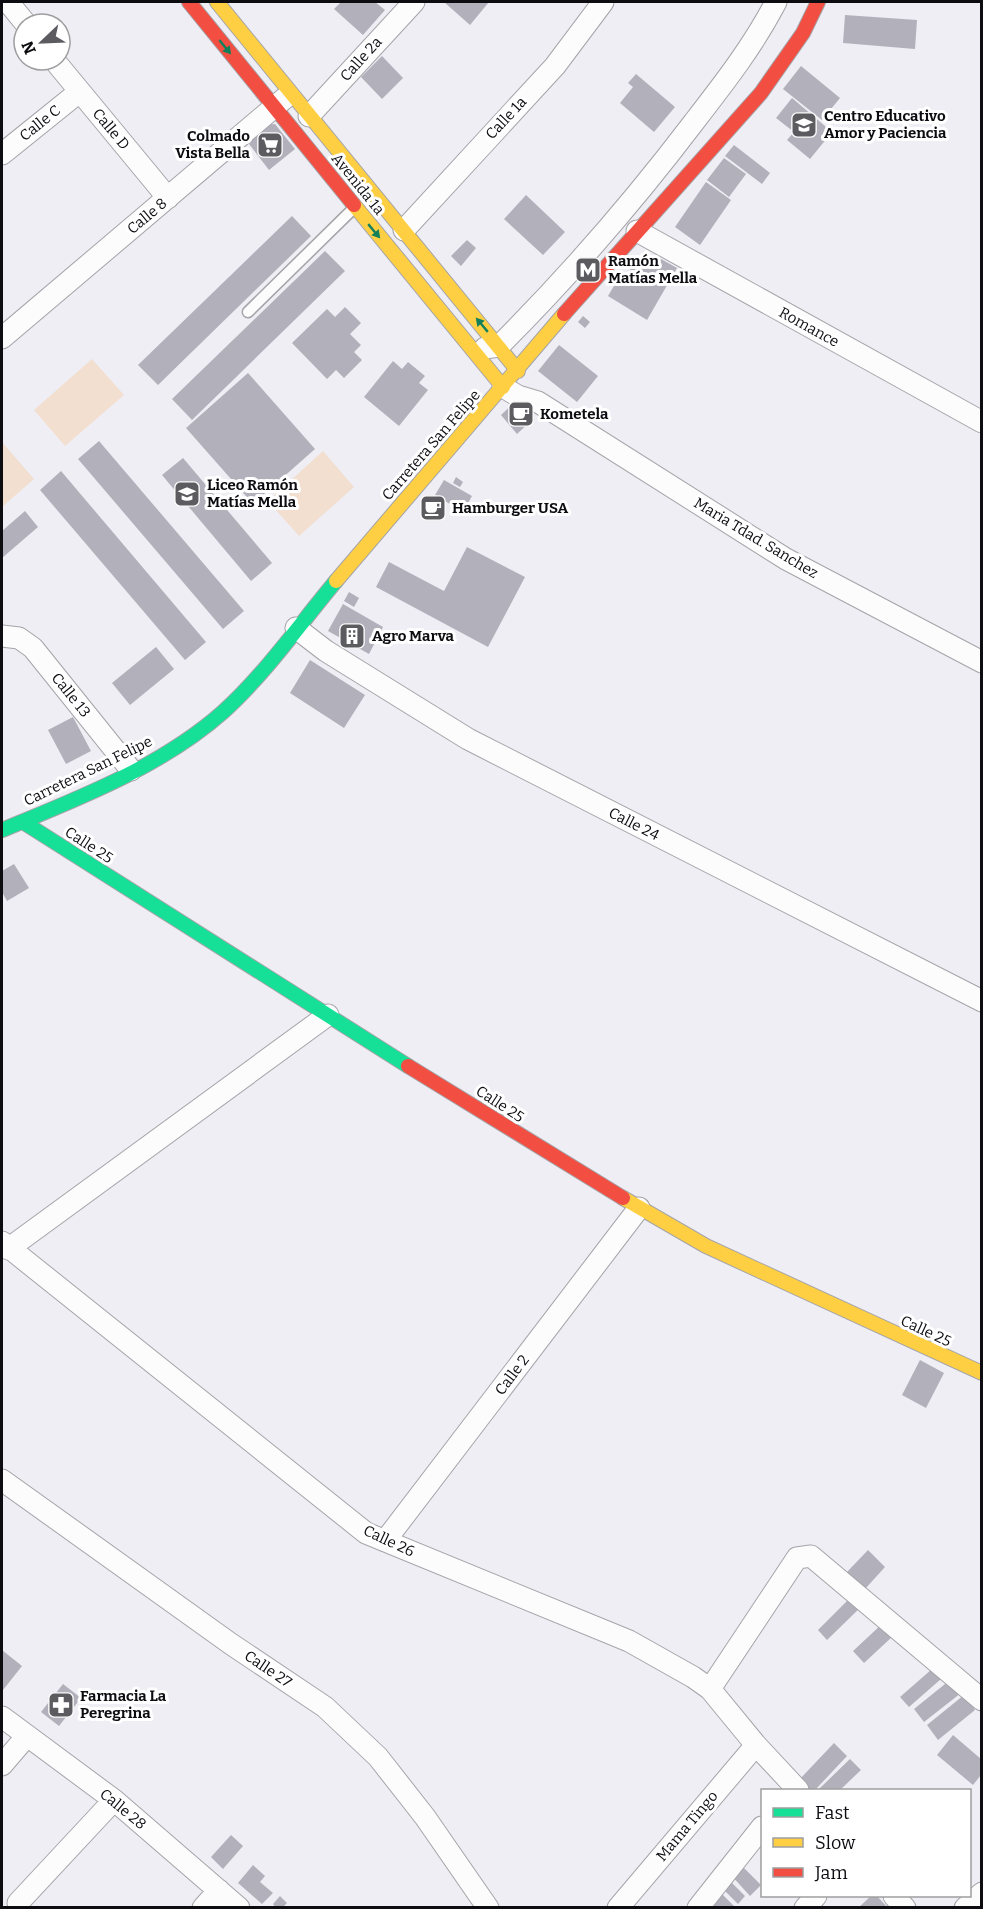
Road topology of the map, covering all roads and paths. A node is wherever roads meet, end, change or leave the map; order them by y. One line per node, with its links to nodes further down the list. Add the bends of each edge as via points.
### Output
1 (189, 2): 10 (main road, Avenida 1a, one-way to 10)
2 (218, 2): 9 (main road, Avenida 1a)
3 (414, 2): 11 (street, Calle 2a)
4 (603, 2): 15 (street, Calle 1a, via 555,66)
5 (777, 2): 19 (street, via 756,41 647,184 555,290)
6 (818, 2): 16 (main road, Carretera San Felipe, via 786,59 745,111)
7 (63, 72): 8 (street, Calle D)
8 (79, 92): 12 (street, Calle C); 13 (street, Calle D)
9 (290, 93): 10 (street, Calle 8); 11 (main road, Avenida 1a)
10 (274, 106): 13 (street, Calle 8); 14 (main road, Avenida 1a)
11 (309, 116): 15 (main road, Avenida 1a)
12 (2, 154)
13 (168, 198): 18 (street, Calle 8)
14 (355, 207): 17 (lane); 20 (main road, Avenida 1a, one-way to 20)
15 (404, 231): 19 (main road, Avenida 1a, one-way to 15)
16 (637, 231): 21 (main road, Carretera San Felipe); 24 (street, Romance)
17 (248, 312)
18 (2, 338)
19 (499, 346): 20 (street); 21 (main road, Avenida 1a)
20 (472, 349): 22 (main road, Avenida 1a)
21 (518, 371): 22 (main road, Carretera San Felipe); 23 (street)
22 (503, 387): 23 (street); 25 (main road, Carretera San Felipe)
23 (538, 402): 27 (street, Maria Tdad. Sanchez, via 786,559)
24 (981, 422)
25 (296, 628): 28 (main road, Carretera San Felipe, via 219,715); 31 (street, Calle 24, via 326,651 468,739)
26 (2, 636): 28 (street, Calle 13, via 19,638 33,648)
27 (981, 662)
28 (131, 770): 29 (main road, Carretera San Felipe)
29 (23, 822): 30 (main road, Carretera San Felipe); 32 (main road, Calle 25)
30 (2, 830)
31 (981, 1001)
32 (328, 1015): 33 (main road, Calle 25); 34 (street)
33 (639, 1208): 35 (main road, Calle 25, via 706,1246); 37 (street, Calle 2)
34 (5, 1246): 37 (street, Calle 26, via 366,1533)
35 (981, 1373)
36 (2, 1480): 52 (street, Calle 27, via 324,1707 378,1757 425,1816)
37 (385, 1541): 38 (street, Calle 26, via 629,1641)
38 (710, 1689): 39 (street, via 797,1558 805,1555 811,1556); 42 (street, Calle 26)
39 (981, 1700)
40 (2, 1717): 41 (street, Calle 28)
41 (26, 1737): 43 (street); 45 (street, Calle 28)
42 (756, 1745): 44 (street, Calle 26); 53 (street, Mama Tingo)
43 (2, 1765)
44 (795, 1789)
45 (114, 1800): 47 (street, Calle 28); 49 (street)
46 (761, 1828): 54 (street)
47 (219, 1890): 50 (street); 51 (street, Calle 28)
48 (981, 1893): 55 (street)
49 (18, 1903)
50 (203, 1908)
51 (239, 1908)
52 (488, 1908)
53 (618, 1908)
54 (698, 1908)
55 (965, 1908)

